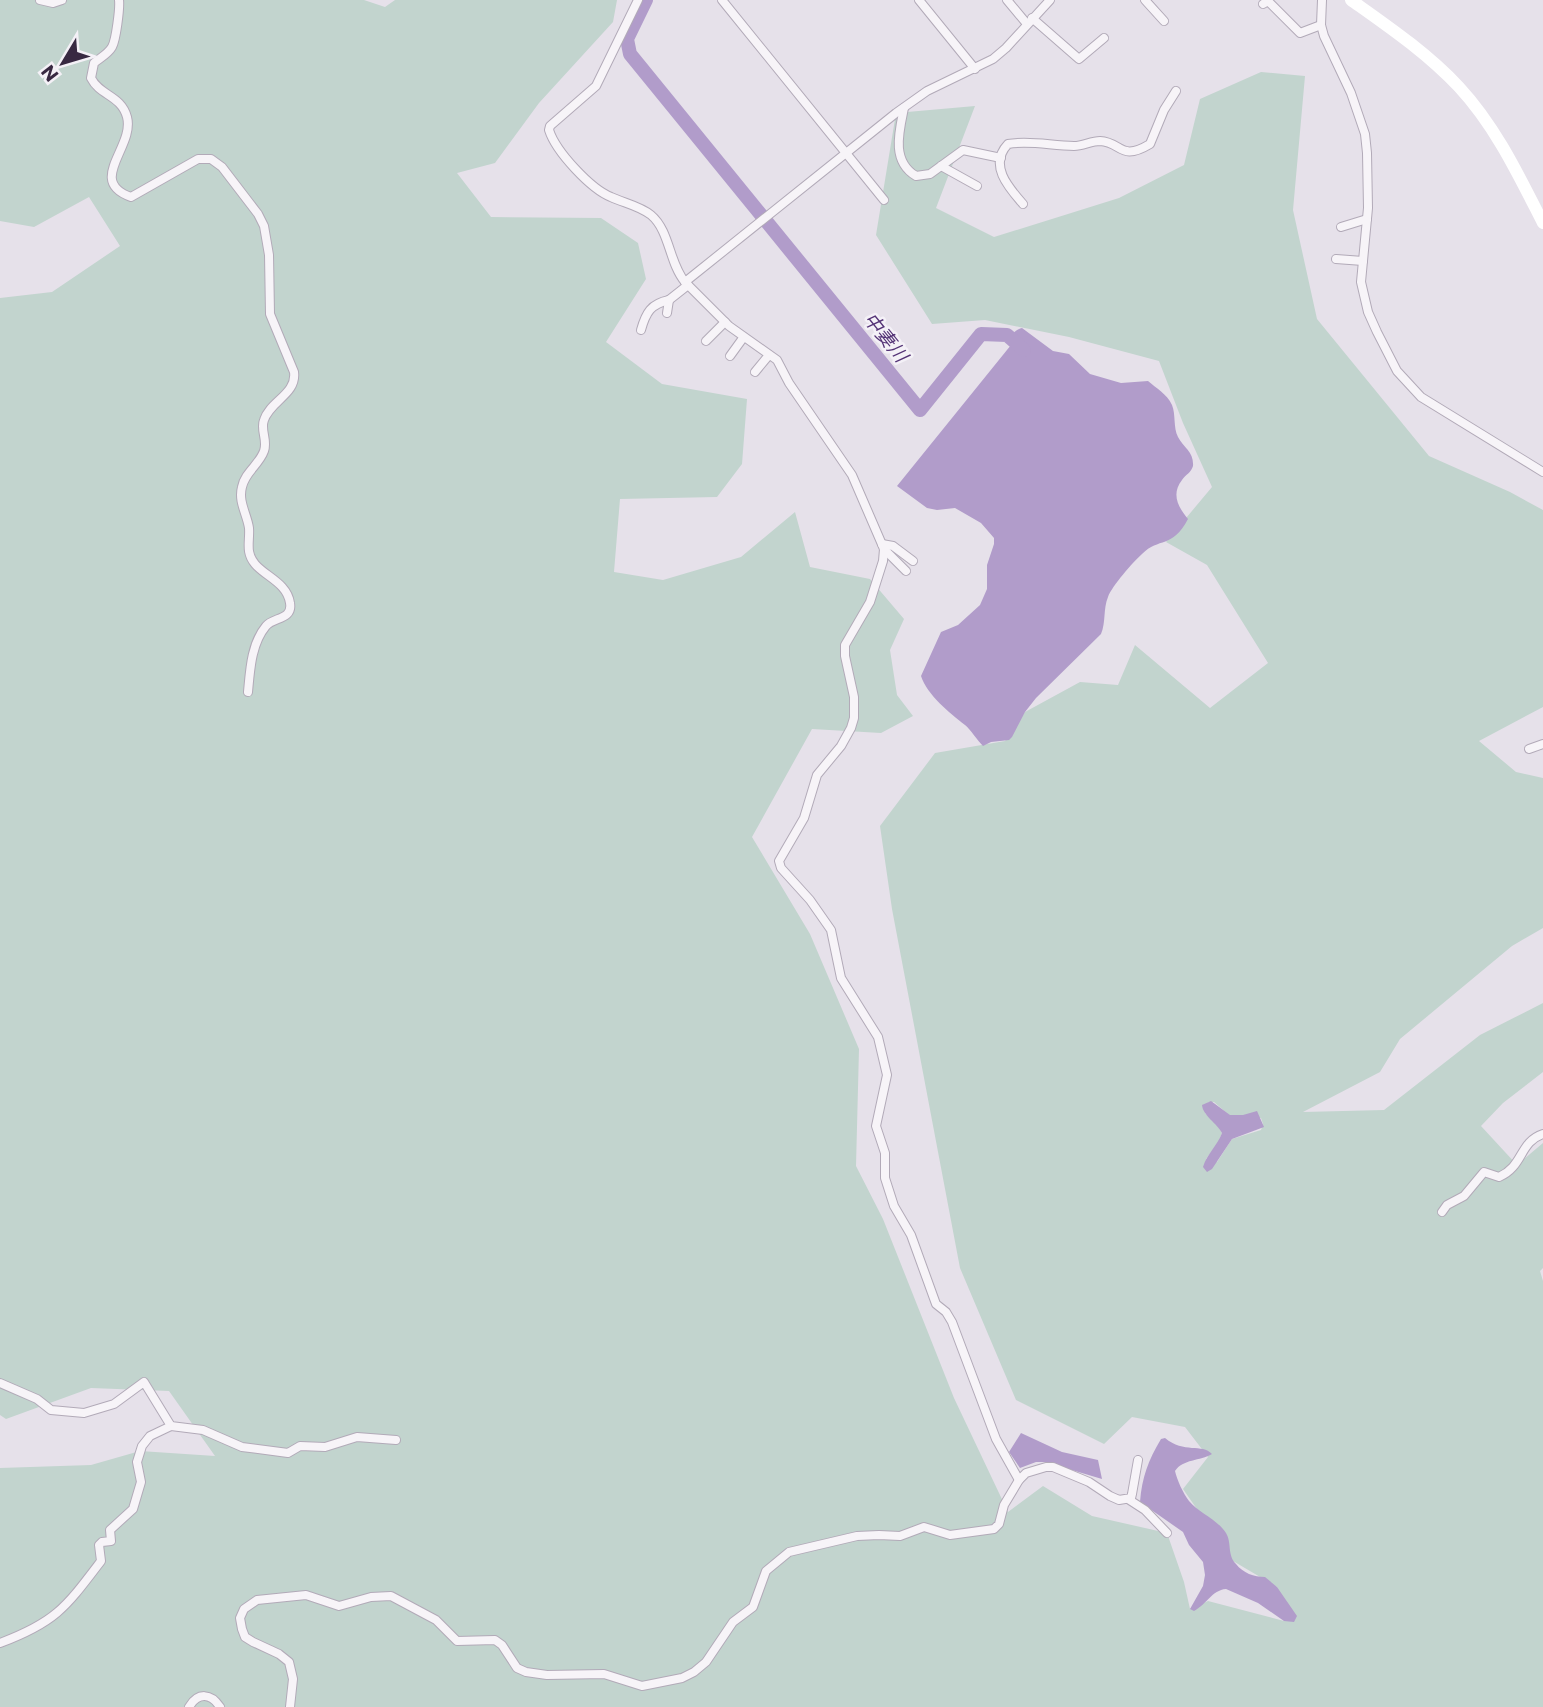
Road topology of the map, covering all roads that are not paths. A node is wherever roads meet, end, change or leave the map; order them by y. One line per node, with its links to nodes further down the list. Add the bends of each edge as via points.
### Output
1 (40, 0): 2 (street)
2 (62, 0)
3 (119, 0): 45 (street, via 113,45 94,63 91,78 101,91 118,99 127,115 126,142 113,163 113,182 131,197 198,159 211,159 222,167 264,226 270,314 294,372 291,388 263,420 266,446 242,486 249,555 281,586 290,603 288,613 267,624 260,637)
4 (638, 0): 31 (street, via 596,86 549,131 591,185 657,221 679,276)
5 (722, 0): 20 (street)
6 (919, 0): 17 (street)
7 (1007, 0): 13 (street)
8 (1050, 0): 13 (street)
9 (1145, 0): 14 (street)
10 (1322, 0): 15 (street)
11 (1351, 0): 27 (main road, via 1420,50 1465,94 1502,144)
12 (1263, 4): 15 (street, via 1269,1 1300,33)
13 (1030, 21): 16 (street, via 1079,58); 17 (street, via 1006,48)
14 (1164, 21)
15 (1321, 25): 26 (street, via 1365,134)
16 (1104, 38)
17 (975, 69): 19 (street, via 927,91)
18 (1176, 91): 21 (street, via 1149,146 1123,152 1103,142 1075,146 1019,142 1008,144)
19 (904, 108): 20 (street); 22 (street, via 899,150 906,169 924,177)
20 (846, 152): 24 (street); 31 (street)
21 (1001, 158): 22 (street, via 963,150); 25 (street, via 1004,183)
22 (942, 166): 23 (street)
23 (977, 186)
24 (884, 200)
25 (1023, 204)
26 (1367, 219): 28 (street); 30 (street)
27 (1543, 223)
28 (1341, 227)
29 (1336, 259): 30 (street)
30 (1363, 261): 41 (street, via 1361,282 1368,312 1402,379 1435,407)
31 (687, 284): 32 (street); 34 (street)
32 (669, 300): 33 (street); 35 (street, via 650,308)
33 (667, 313)
34 (725, 322): 36 (street); 37 (street)
35 (641, 330)
36 (743, 338): 38 (street); 39 (street)
37 (706, 341)
38 (769, 355): 40 (street); 42 (street, via 852,475)
39 (730, 356)
40 (755, 372)
41 (1543, 472)
42 (883, 546): 43 (street, via 894,546); 44 (street); 54 (street, via 870,602 845,645 854,697 851,728 817,775 804,818 779,861 831,930 841,978 878,1037 887,1075 876,1126 885,1153 889,1194 907,1226 936,1304 951,1322 996,1438)
43 (913, 561)
44 (906, 570)
45 (248, 692)
46 (1543, 744): 47 (street)
47 (1529, 749)
48 (1543, 1134): 49 (street, via 1529,1143 1515,1168 1499,1177 1484,1172 1464,1196)
49 (1442, 1212)
50 (0, 1383): 51 (street, via 51,1410 84,1413 114,1404 144,1382)
51 (171, 1426): 52 (street, via 193,1427 242,1447 279,1452 300,1446 330,1446 358,1437); 57 (street, via 150,1436 142,1446 137,1462 141,1482 133,1509 110,1530 111,1541 99,1545 101,1561 87,1582 57,1615)
52 (396, 1440)
53 (1138, 1460): 55 (street)
54 (1019, 1480): 55 (street, via 1026,1472 1053,1467 1119,1500); 60 (street, via 994,1529 950,1535 924,1527 900,1536 857,1536 789,1552 766,1572 752,1607 733,1622 701,1668 682,1678 642,1686 604,1674 526,1672 517,1668 495,1640 457,1641 436,1620 383,1595 339,1606 306,1595 257,1600 244,1609 242,1629 253,1642 289,1662 293,1679)
55 (1128, 1499): 56 (street)
56 (1167, 1533)
57 (0, 1643)
58 (189, 1707): 59 (street, via 203,1695 215,1699)
59 (220, 1707)
60 (290, 1707)

